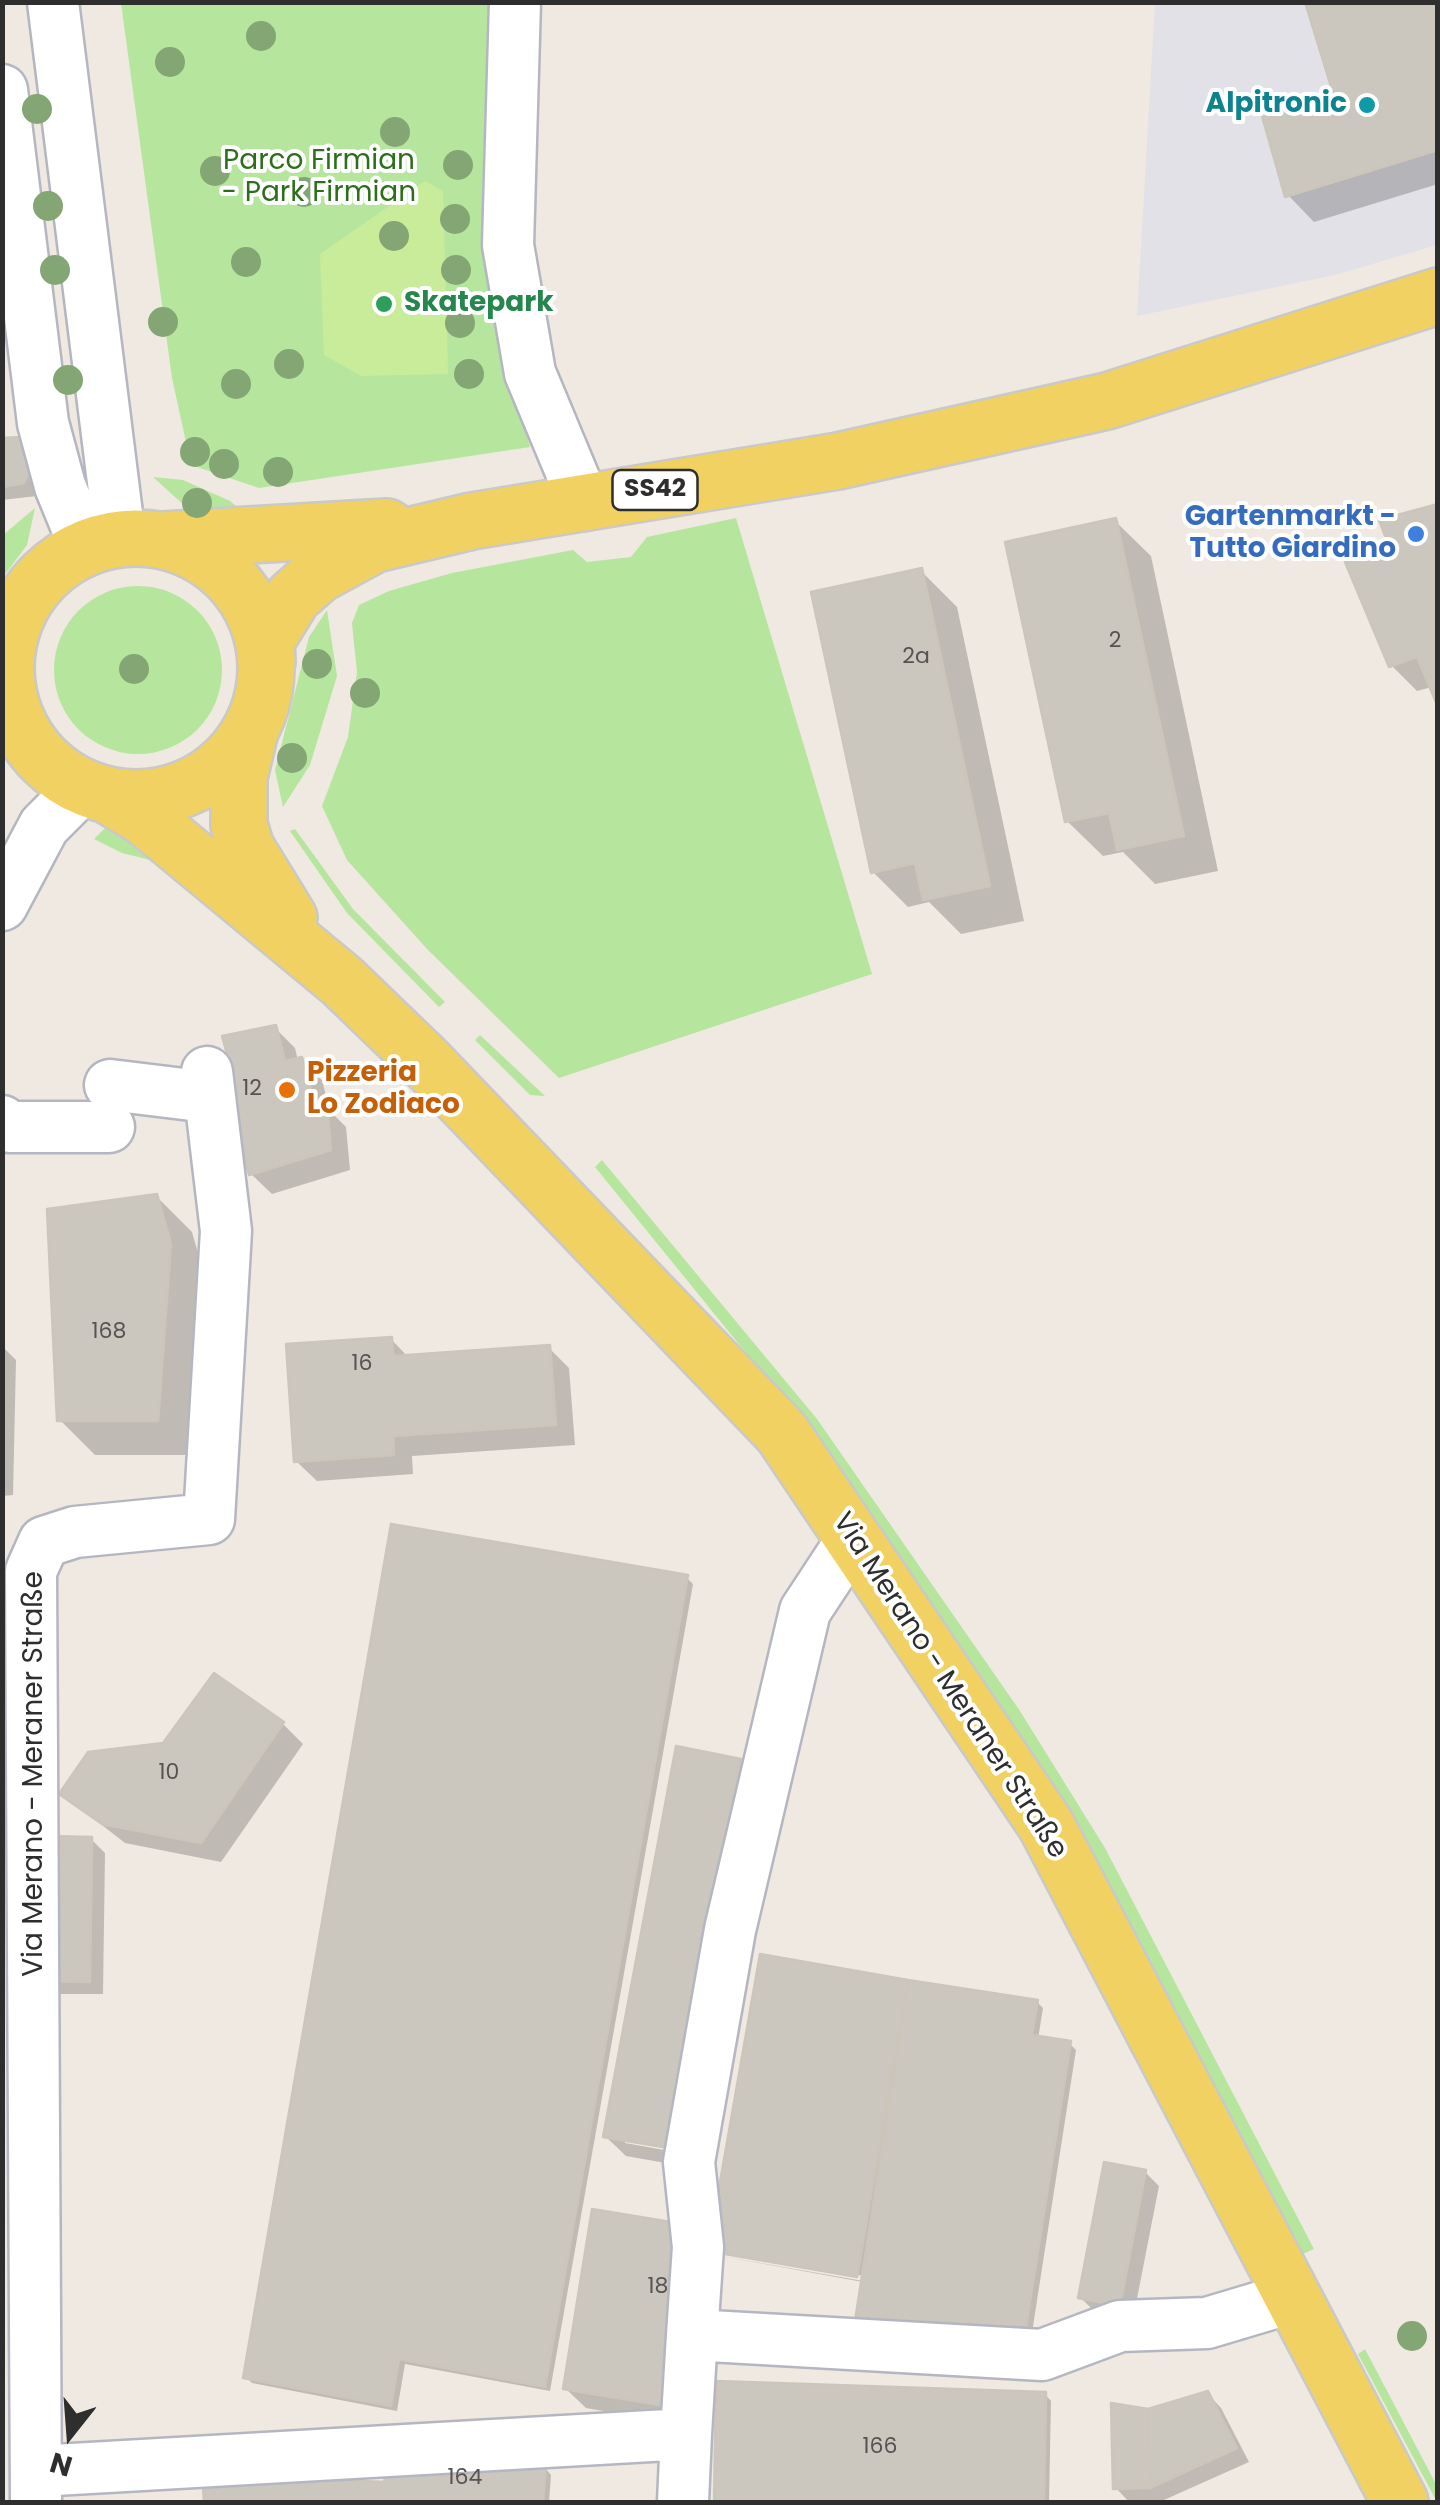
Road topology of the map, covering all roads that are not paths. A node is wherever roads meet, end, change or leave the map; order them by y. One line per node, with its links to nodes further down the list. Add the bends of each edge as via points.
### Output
1 (53, 2): 7 (street)
2 (515, 2): 5 (street, via 508,245 530,373)
3 (2, 90): 7 (street, via 43,422 60,486)
4 (1438, 296): 5 (main road, SS42, via 1108,400 838,461)
5 (585, 504): 6 (main road, SS42)
6 (472, 521): 7 (main road, SS42); 9 (main road, SS42, via 375,544 318,574 274,622)
7 (103, 542): 8 (main road, via 58,562); 9 (main road, via 180,545 230,578 256,616)
8 (10, 618): 11 (main road, via 6,689)
9 (267, 662): 10 (main road)
10 (250, 731): 12 (main road, via 227,762 194,785 167,795); 14 (main road, Via Merano - Meraner Straße, via 237,802 246,848 283,911)
11 (15, 732): 12 (main road, via 52,768)
12 (96, 791): 13 (street, via 44,826); 14 (main road, Via Merano - Meraner Straße, via 144,817)
13 (2, 905)
14 (342, 981): 16 (main road, Via Merano - Meraner Straße, via 782,1434)
15 (2, 1121): 20 (street, Via Merano - Meraner Straße, via 10,1127 207,1085 226,1231 209,1519 75,1532 44,1542 31,1571)
16 (853, 1538): 17 (main road, Via Merano - Meraner Straße, via 1046,1825); 18 (street, via 805,1611 730,1930 689,2162 698,2247)
17 (1294, 2297): 18 (street, via 1206,2323 1120,2326 1042,2355); 22 (main road, Via Merano - Meraner Straße)
18 (692, 2334): 19 (street)
19 (686, 2434): 20 (street); 21 (street)
20 (36, 2487)
21 (683, 2502)
22 (1400, 2502)

